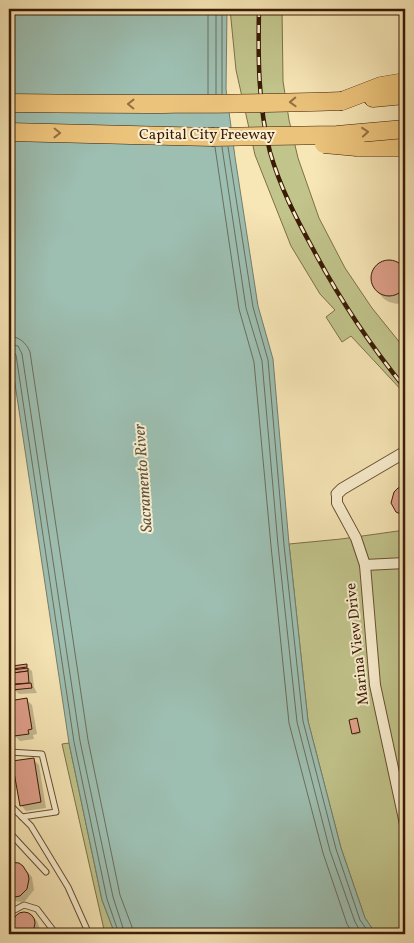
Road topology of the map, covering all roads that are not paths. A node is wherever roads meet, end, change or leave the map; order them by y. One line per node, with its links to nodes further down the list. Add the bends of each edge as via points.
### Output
1 (405, 82): 3 (highway, via 381,86)
2 (405, 95): 3 (highway, Capital City Freeway)
3 (342, 100): 4 (highway, Capital City Freeway, one-way to 4, bridge)
4 (9, 103)
5 (405, 129): 7 (highway, Capital City Freeway, one-way to 5, bridge, via 337,134)
6 (9, 132): 7 (highway, Capital City Freeway, one-way to 7)
7 (212, 136): 8 (highway, bridge)
8 (405, 147)
9 (405, 452): 10 (street)
10 (337, 494): 12 (street, Marina View Drive, via 337,503 356,538)
11 (405, 563): 12 (street)
12 (365, 565): 16 (street, Marina View Drive, via 375,686)
13 (9, 752): 15 (lane, via 42,754 56,812)
14 (9, 804): 15 (lane)
15 (22, 817): 21 (lane, via 31,826 68,888)
16 (405, 824)
17 (9, 832): 18 (lane)
18 (46, 872)
19 (9, 913): 20 (lane, via 24,904 37,909)
20 (56, 934)
21 (89, 934)

